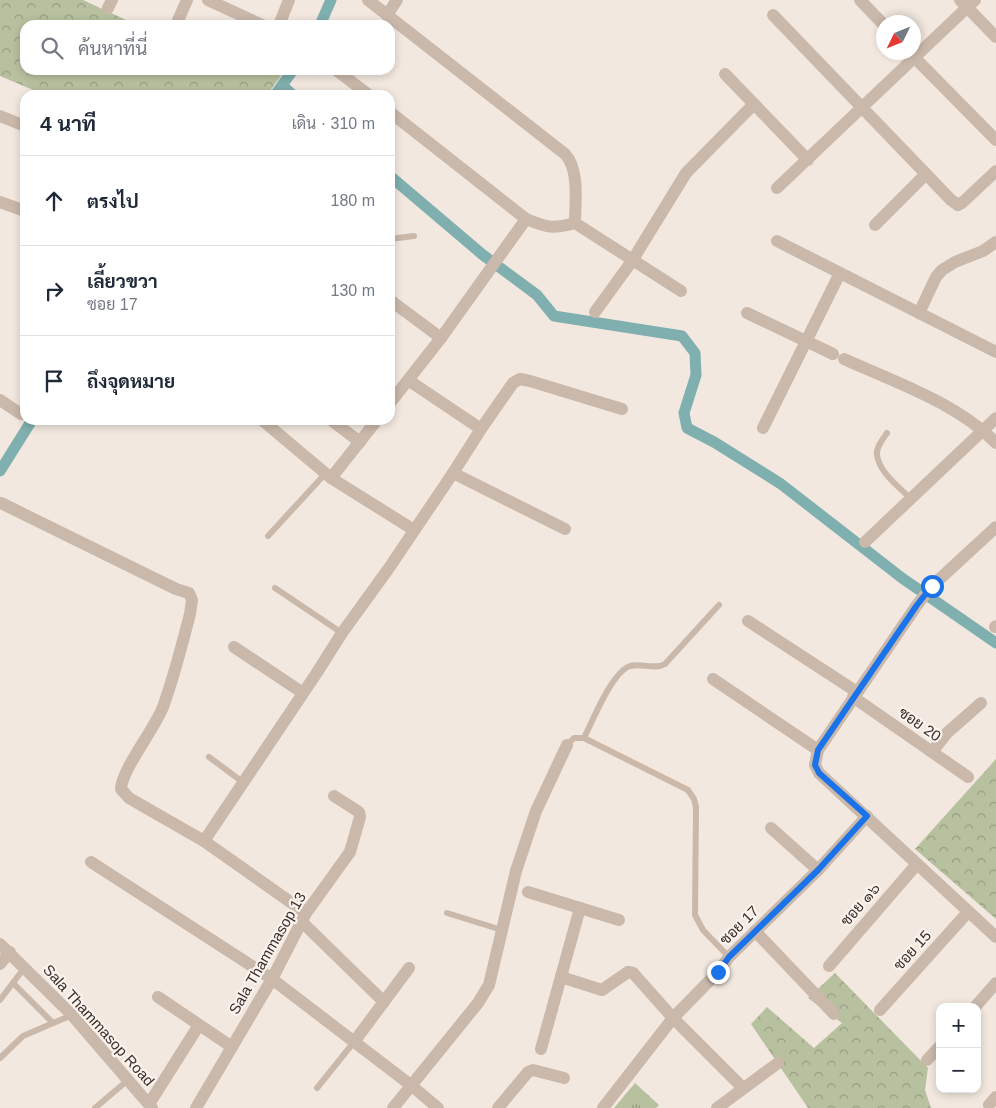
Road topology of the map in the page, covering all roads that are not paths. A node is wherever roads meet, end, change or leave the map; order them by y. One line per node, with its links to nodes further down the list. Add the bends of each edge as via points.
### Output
1 (187, 0): 11 (street)
2 (208, 0): 12 (street)
3 (289, 0): 13 (street)
4 (368, 0): 8 (street)
5 (397, 0): 8 (street)
6 (860, 0): 10 (street)
7 (967, 3): 16 (street); 17 (street)
8 (387, 15): 14 (street)
9 (773, 15): 24 (street)
10 (876, 17)
11 (178, 20)
12 (243, 20)
13 (280, 20)
14 (393, 20)
15 (395, 21): 36 (street, via 572,161)
16 (996, 37)
17 (921, 46)
18 (907, 60): 24 (street)
19 (917, 60): 28 (street)
20 (725, 74): 23 (street)
21 (343, 75): 22 (street)
22 (362, 90)
23 (754, 104): 29 (street); 42 (street, via 686,172)
24 (863, 108): 29 (street); 31 (street)
25 (0, 116): 27 (street)
26 (395, 116): 35 (street)
27 (20, 124)
28 (996, 140)
29 (808, 160): 32 (street)
30 (996, 171): 31 (street, via 958,205)
31 (926, 174): 37 (street)
32 (777, 188)
33 (0, 202): 34 (street)
34 (20, 209)
35 (526, 220): 36 (street, via 557,228); 49 (street)
36 (575, 223): 42 (street)
37 (875, 225)
38 (414, 236): 39 (lane)
39 (395, 238)
40 (777, 241): 43 (street)
41 (996, 242): 48 (street, via 942,270)
42 (632, 261): 44 (street); 46 (street)
43 (840, 273): 48 (street); 50 (street)
44 (681, 291)
45 (395, 304): 49 (street)
46 (595, 312)
47 (747, 313): 50 (street)
48 (919, 313): 51 (street)
49 (440, 338): 52 (street)
50 (806, 341): 61 (street); 63 (street, via 953,410)
51 (996, 352)
52 (408, 380): 53 (street); 62 (street)
53 (395, 388)
54 (0, 400): 56 (street)
55 (622, 408): 62 (street, via 517,380 506,390)
56 (20, 413)
57 (996, 418): 63 (street)
58 (268, 425): 68 (street)
59 (338, 425): 65 (street)
60 (373, 425): 65 (street)
61 (763, 428)
62 (480, 429): 67 (street)
63 (983, 430): 66 (street); 69 (street)
64 (887, 433): 69 (lane, via 877,455 883,469)
65 (360, 442): 68 (street)
66 (996, 443)
67 (453, 473): 72 (street); 73 (street)
68 (328, 476): 72 (street); 74 (lane)
69 (910, 498): 75 (street)
70 (1, 504): 95 (street, via 189,593 192,600 190,614 162,708 121,780 121,789 129,798)
71 (996, 526): 83 (street, via 932,586)
72 (414, 530): 79 (street)
73 (565, 530)
74 (268, 536)
75 (865, 542)
76 (275, 588): 79 (lane)
77 (719, 604): 85 (lane, via 665,664 656,667 636,665 620,673)
78 (748, 621): 83 (street, ซอย 20)
79 (342, 633): 82 (street)
80 (234, 647): 82 (street)
81 (713, 679): 87 (street)
82 (304, 693): 91 (street)
83 (855, 695): 87 (street); 88 (street, ซอย 20)
84 (981, 702): 88 (street)
85 (584, 738): 86 (lane, via 574,738); 109 (lane, via 691,794 696,807 696,915 703,930)
86 (567, 745): 105 (street, via 536,811)
87 (818, 750): 93 (street, via 815,765 819,773)
88 (932, 752): 90 (street, ซอย 20)
89 (209, 756): 91 (lane)
90 (968, 777)
91 (244, 783): 95 (street)
92 (334, 796): 103 (street, Sala Thammasop 13, via 359,812 360,817 350,852)
93 (867, 816): 97 (street); 98 (street, ซอย 17)
94 (772, 828): 98 (street)
95 (204, 841): 103 (street)
96 (91, 862): 115 (street)
97 (917, 864): 101 (street); 111 (street, ซอย ๑๖)
98 (818, 870): 106 (street, ซอย 17)
99 (528, 892): 100 (street)
100 (580, 908): 104 (street); 114 (street)
101 (968, 912): 107 (street); 122 (street, ซอย 15)
102 (446, 913): 105 (lane)
103 (304, 918): 115 (street, Sala Thammasop 13); 120 (street)
104 (619, 920)
105 (502, 930): 137 (street, via 489,985)
106 (755, 931): 109 (street, ซอย 17); 123 (street)
107 (996, 937)
108 (5, 948): 110 (street); 112 (street, Sala Thammasop Road)
109 (729, 957): 125 (street, ซอย 17)
110 (0, 964)
111 (828, 966)
112 (25, 967): 116 (lane); 124 (street, Sala Thammasop Road)
113 (409, 968): 120 (street)
114 (561, 977): 125 (street, via 602,990 628,972 633,973); 131 (street)
115 (272, 979): 128 (street); 129 (street, Sala Thammasop 13)
116 (13, 982): 119 (lane); 126 (lane)
117 (996, 983): 121 (street)
118 (158, 997): 127 (street)
119 (0, 1000)
120 (384, 1002): 128 (street)
121 (978, 1003)
122 (880, 1010)
123 (834, 1014)
124 (72, 1015): 126 (lane); 136 (street, Sala Thammasop Road)
125 (673, 1018): 139 (street); 146 (street, ซอย 17)
126 (52, 1022): 132 (lane, via 23,1036)
127 (199, 1025): 129 (street); 140 (street)
128 (354, 1042): 137 (street); 138 (lane)
129 (232, 1047): 142 (street, Sala Thammasop 13)
130 (938, 1048): 133 (street)
131 (541, 1049)
132 (0, 1058)
133 (927, 1060)
134 (778, 1063): 139 (street)
135 (564, 1078): 145 (street, via 533,1070 528,1072)
136 (128, 1080): 140 (street, Sala Thammasop Road); 141 (lane)
137 (412, 1086): 143 (street); 144 (street)
138 (317, 1088)
139 (743, 1088): 147 (street)
140 (150, 1106)
141 (95, 1108)
142 (196, 1108)
143 (393, 1108)
144 (438, 1108)
145 (498, 1108)
146 (603, 1108)
147 (717, 1108)

